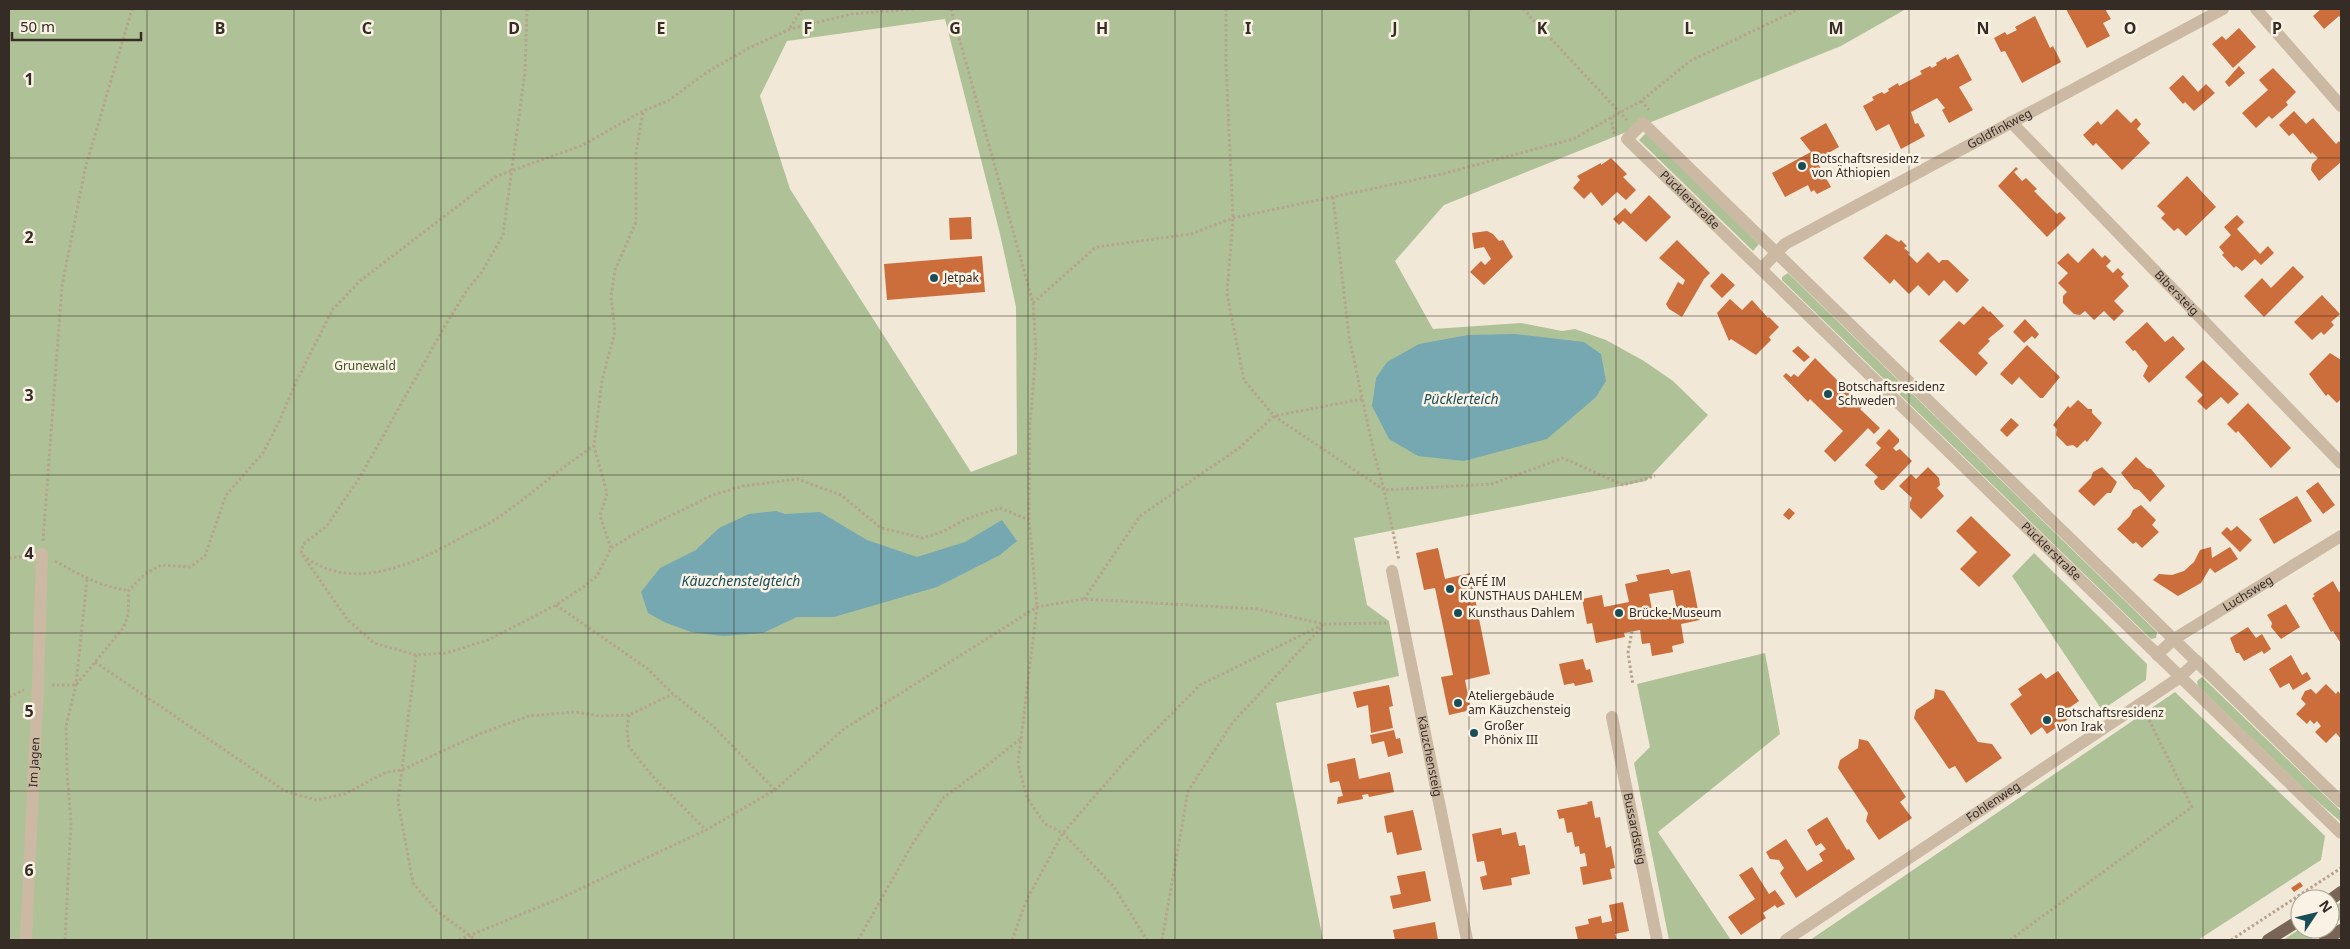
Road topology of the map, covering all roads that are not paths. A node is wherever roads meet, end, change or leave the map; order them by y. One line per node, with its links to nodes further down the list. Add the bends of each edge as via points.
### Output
1 (2223, 9): 4 (street, Goldfinkweg)
2 (2256, 9): 3 (street)
3 (2341, 106)
4 (2011, 122): 5 (street, Goldfinkweg, via 1785,244); 7 (street, Bibersteig)
5 (1776, 252): 6 (street); 6 (street, Pücklerstraße, via 1643,123 1627,139); 11 (street, Pücklerstraße)
6 (1761, 269): 12 (street, Pücklerstraße)
7 (2341, 463)
8 (2341, 536): 11 (street, Luchsweg)
9 (42, 554): 20 (street, Im Jagen)
10 (1392, 572): 21 (street, Käuzchensteig)
11 (2174, 639): 12 (street, Luchsweg); 13 (street, Pücklerstraße)
12 (2157, 655): 14 (street, Pücklerstraße)
13 (2197, 661): 14 (street, Fohlenweg); 16 (street, Pücklerstraße)
14 (2179, 678): 17 (street, Pücklerstraße); 23 (street, Fohlenweg)
15 (1612, 717): 22 (street, Bussardsteig)
16 (2341, 802)
17 (2341, 833)
18 (2290, 926): 24 (main road)
19 (2341, 930): 25 (main road)
20 (26, 940)
21 (1467, 940)
22 (1657, 940)
23 (1786, 940)
24 (2268, 940)
25 (2325, 940)

